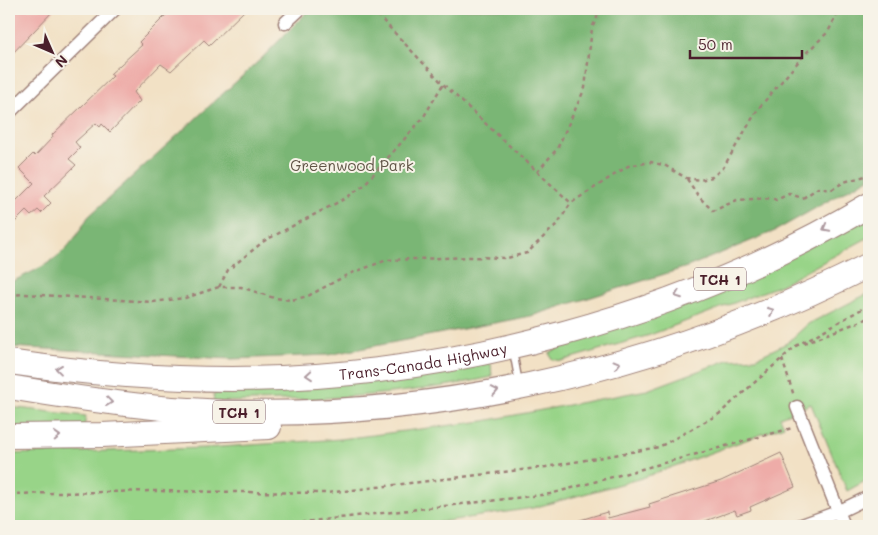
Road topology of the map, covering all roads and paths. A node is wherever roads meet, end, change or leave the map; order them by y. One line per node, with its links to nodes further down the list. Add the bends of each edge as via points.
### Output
1 (115, 9): 8 (street)
2 (300, 9): 6 (street)
3 (372, 9): 7 (path)
4 (601, 9): 9 (path, via 592,28 585,88 557,148)
5 (840, 9): 11 (path, via 828,32 758,109 723,168 712,177 700,180)
6 (285, 23)
7 (443, 84): 9 (path); 15 (path, via 422,118 363,186 264,241 228,270)
8 (9, 113)
9 (537, 172): 12 (path)
10 (869, 175): 11 (path, via 844,182 831,190 818,188 804,198 789,194 776,200 737,200 713,211 698,197)
11 (686, 178): 12 (path, via 666,166 650,162 628,166)
12 (571, 203): 15 (path, via 558,224 542,240 527,253 508,258 387,260 350,274 308,296 292,300 240,287)
13 (869, 205): 19 (highway, Trans-Canada Highway / TCH 1, one-way to 19, via 714,281 614,318)
14 (869, 265): 23 (highway, TCH 1, one-way to 14, via 626,362 718,332 782,307)
15 (219, 287): 16 (path, via 185,298 153,302)
16 (9, 295)
17 (869, 305): 20 (path)
18 (869, 318): 20 (path)
19 (512, 346): 22 (highway, Trans-Canada Highway / TCH 1, one-way to 22, via 406,365 234,379 114,375); 23 (lane)
20 (796, 346): 21 (path)
21 (782, 359): 26 (path); 29 (path, via 719,414 659,447 546,467 327,493 154,491)
22 (9, 362)
23 (520, 386): 25 (highway, TCH 1, one-way to 23)
24 (9, 387): 25 (highway, TCH 1, one-way to 25, via 113,403 233,412 352,409)
25 (470, 396): 28 (highway, one-way to 25, via 102,435 291,425)
26 (797, 407): 27 (street)
27 (804, 425): 31 (street); 32 (path, via 550,494)
28 (9, 436)
29 (9, 494)
30 (869, 497): 31 (street)
31 (838, 512): 33 (street); 34 (street)
32 (269, 526)
33 (799, 526)
34 (844, 526)

